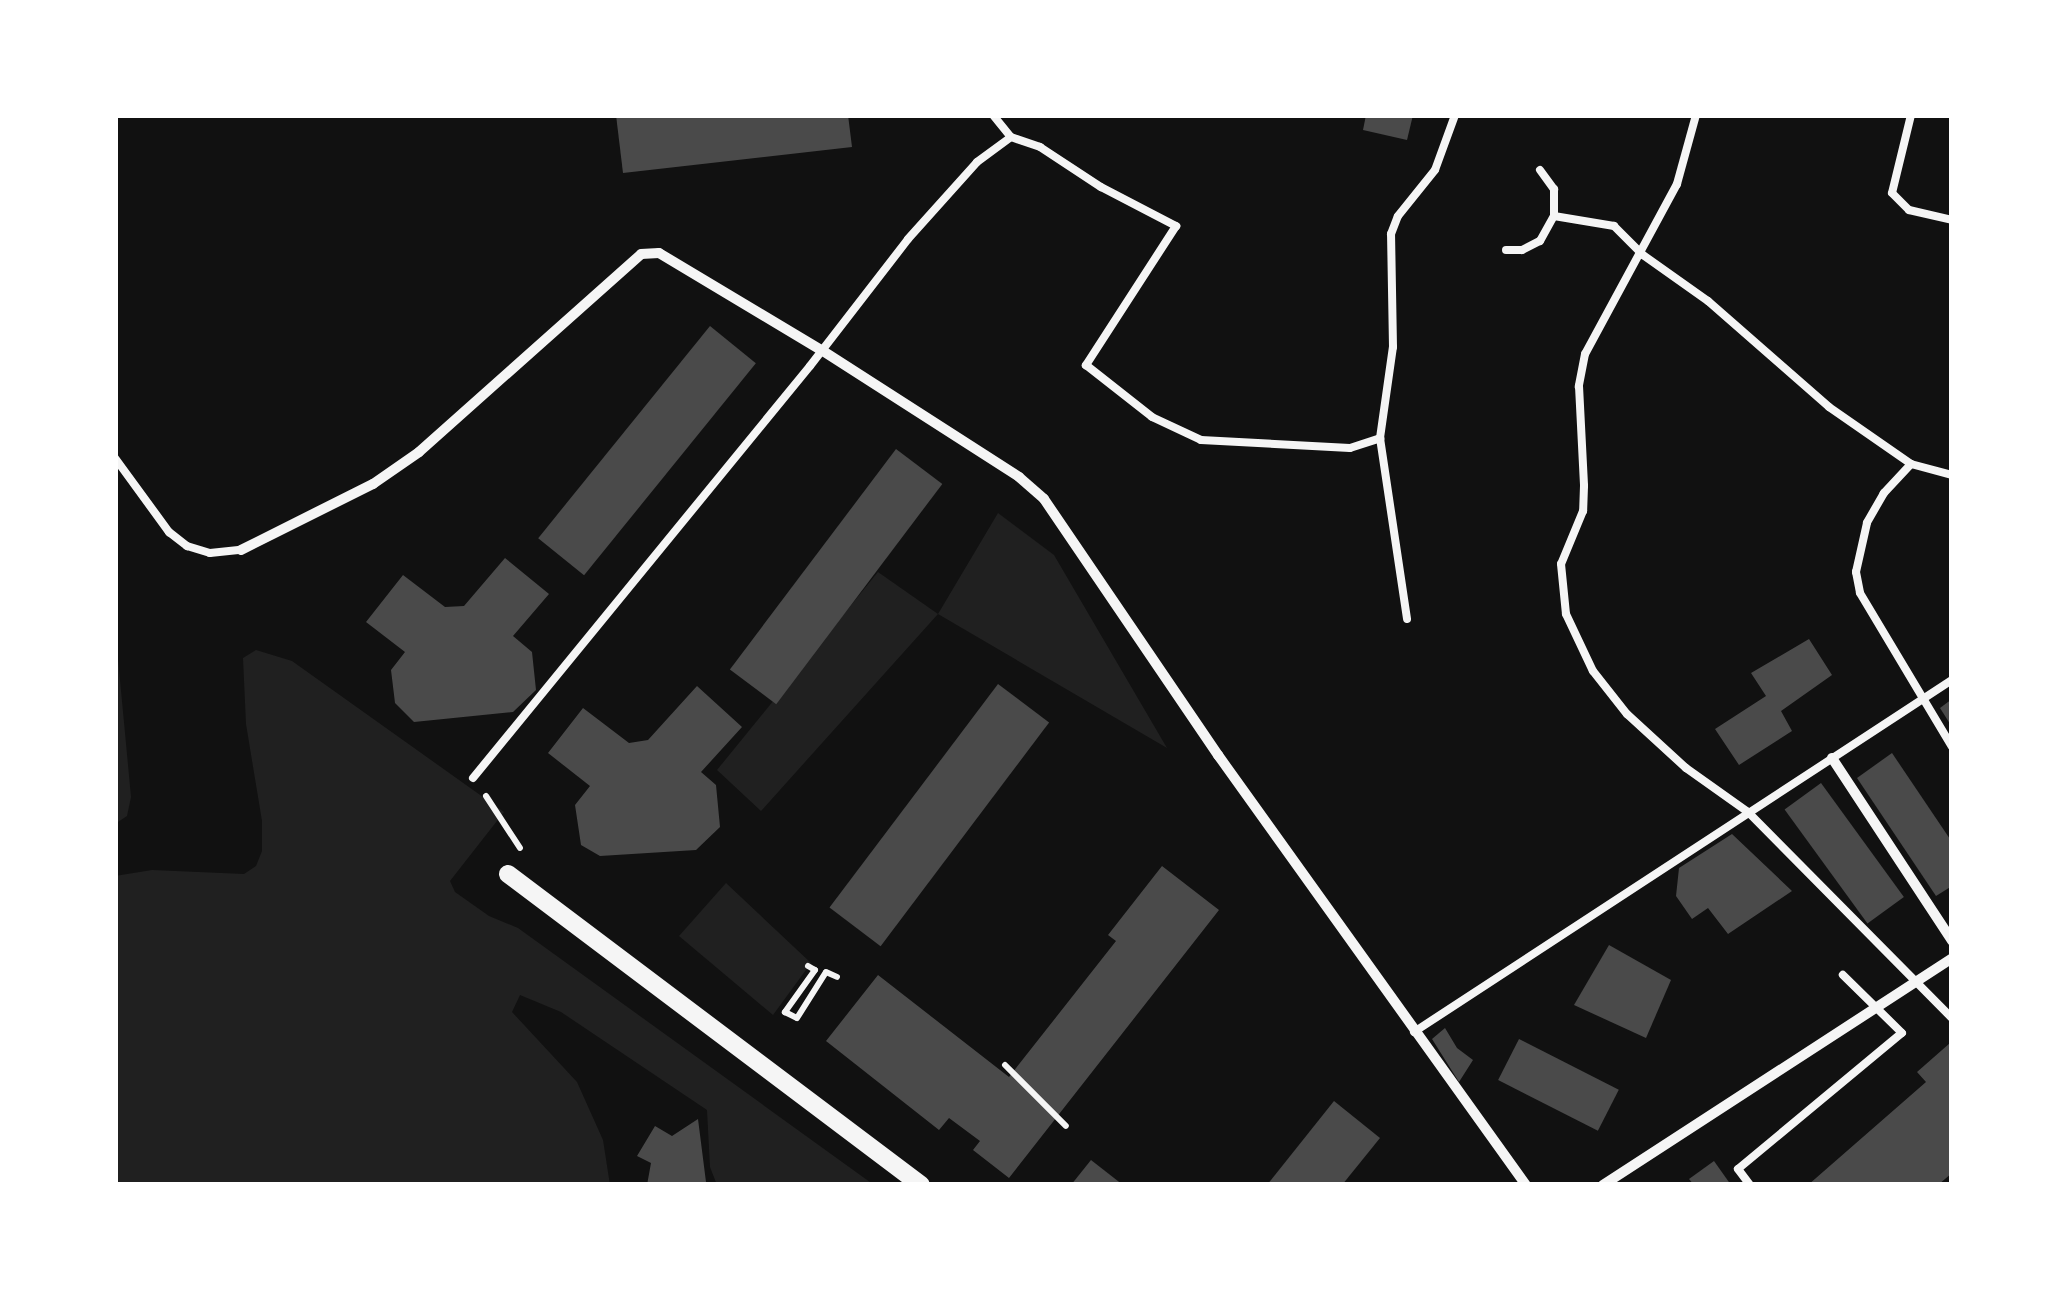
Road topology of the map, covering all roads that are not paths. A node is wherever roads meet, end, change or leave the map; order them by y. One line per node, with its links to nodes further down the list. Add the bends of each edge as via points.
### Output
1 (993, 115): 5 (lane)
2 (1455, 115): 12 (lane, via 1436,170 1391,234 1393,347)
3 (1696, 115): 10 (lane, via 1678,184)
4 (1911, 115): 8 (lane, via 1892,193 1909,210)
5 (1012, 137): 11 (lane, via 977,162 908,238); 12 (lane, via 1040,146 1176,226 1086,366 1152,417 1201,440 1320,450)
6 (1540, 170): 7 (lane, via 1554,189)
7 (1554, 216): 9 (lane, via 1540,241); 10 (lane, via 1614,226)
8 (1952, 220)
9 (1506, 250)
10 (1642, 255): 14 (lane, via 1708,301 1828,408); 23 (lane, via 1585,354 1579,386 1582,511 1561,564 1560,589 1577,642 1627,714)
11 (823, 351): 16 (street, via 659,253 641,254 419,452 373,484); 22 (lane); 31 (street, via 1044,499)
12 (1380, 438): 17 (lane)
13 (115, 458): 16 (lane, via 169,532 187,546 210,553)
14 (1911, 464): 15 (lane); 19 (lane, via 1867,523 1856,572 1860,594)
15 (1952, 475)
16 (241, 550)
17 (1407, 618)
18 (1952, 680): 19 (lane)
19 (1923, 699): 20 (lane); 21 (lane)
20 (1952, 747)
21 (1832, 758): 23 (lane); 25 (street)
22 (474, 778)
23 (1748, 812): 28 (lane); 31 (lane)
24 (508, 874): 32 (street)
25 (1952, 941)
26 (1952, 958): 28 (street)
27 (1843, 974): 29 (lane)
28 (1914, 983): 29 (street); 30 (lane)
29 (1878, 1006): 34 (street); 35 (lane, via 1902,1033 1738,1169)
30 (1952, 1018)
31 (1414, 1032): 33 (street)
32 (920, 1185)
33 (1526, 1185)
34 (1603, 1185)
35 (1750, 1185)

